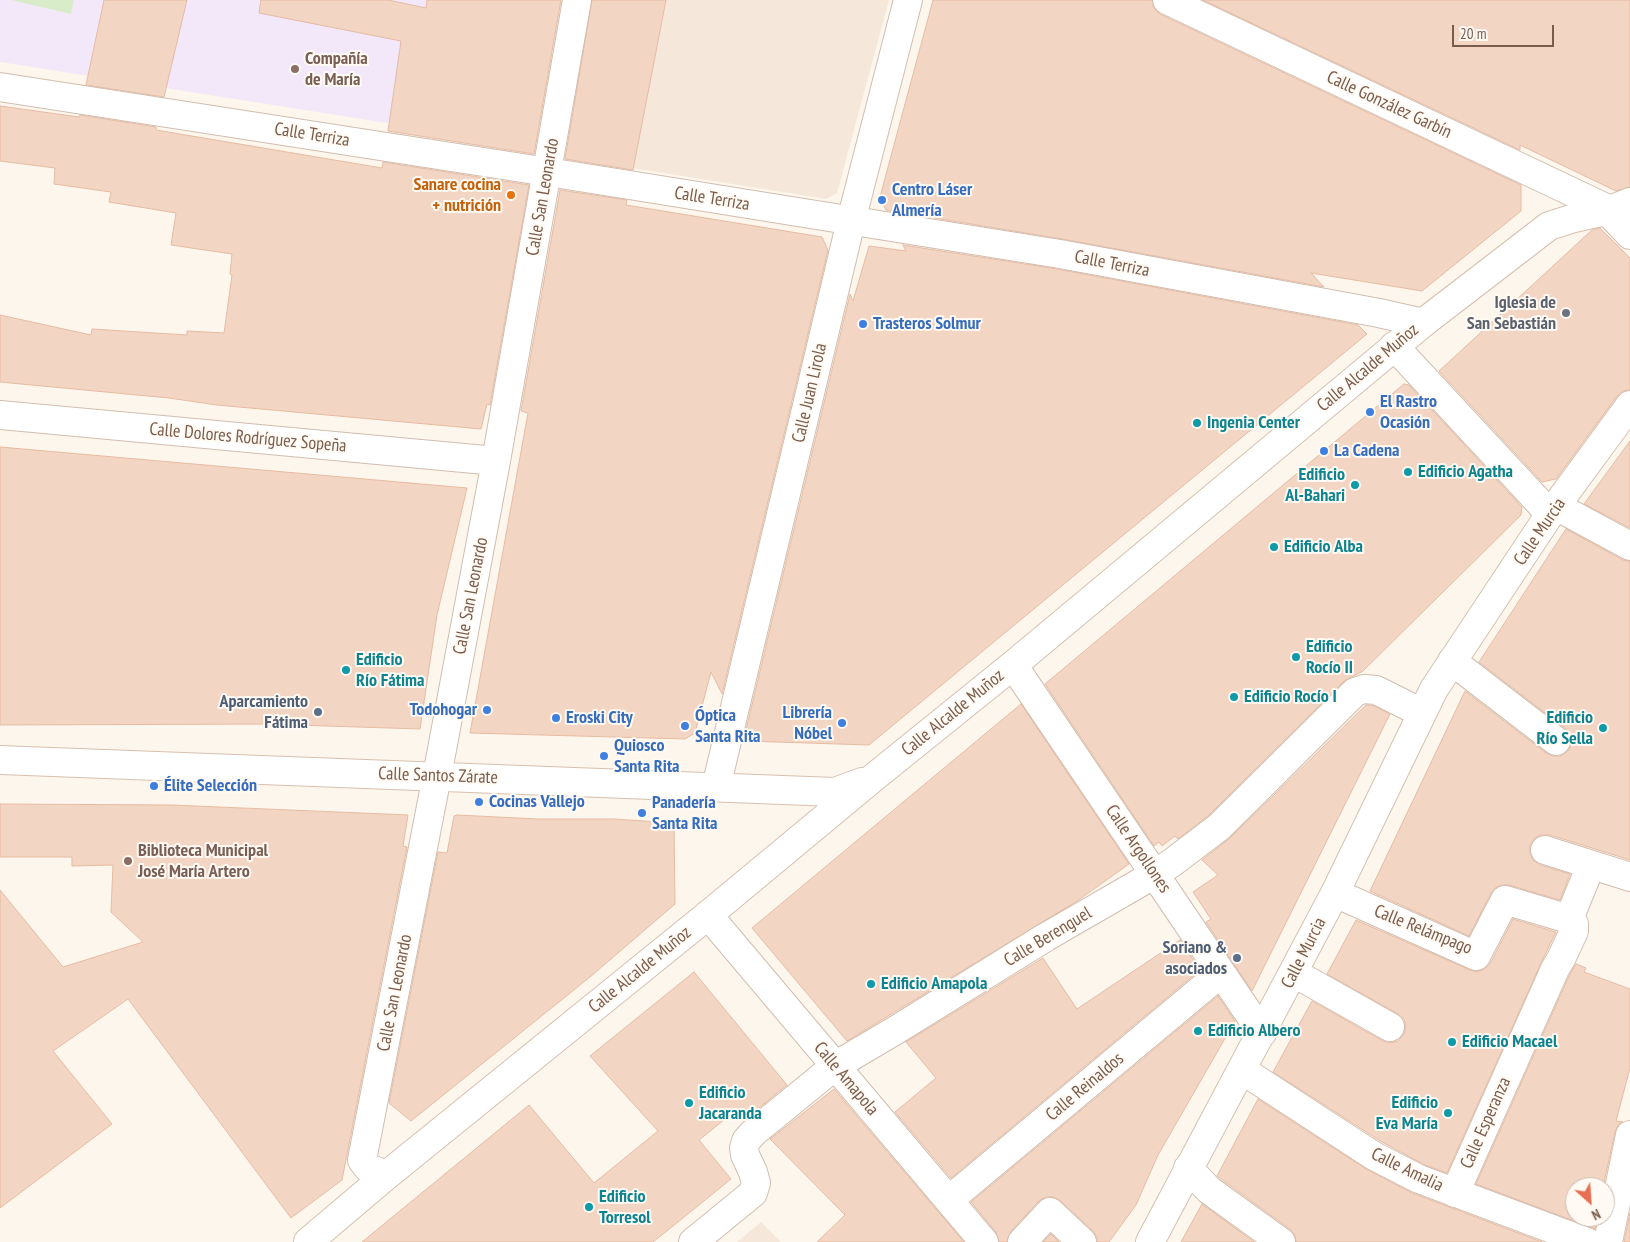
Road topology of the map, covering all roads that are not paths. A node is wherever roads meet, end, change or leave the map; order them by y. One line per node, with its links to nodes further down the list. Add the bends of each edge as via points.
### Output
1 (577, 0): 5 (street, Calle San Leonardo)
2 (908, 0): 7 (street, Calle Juan Lirola)
3 (1168, 0): 6 (street, Calle González Garbín)
4 (0, 87): 5 (street, Calle Terriza)
5 (548, 172): 7 (street, Calle Terriza); 13 (street, Calle San Leonardo)
6 (1620, 206): 8 (street, via 1613,217); 9 (street, Calle Alcalde Muñoz, via 1549,226)
7 (851, 221): 9 (street, Calle Terriza, via 1060,254); 23 (street, Calle Juan Lirola)
8 (1630, 234)
9 (1423, 323): 10 (street, Calle Alcalde Muñoz)
10 (1394, 346): 14 (street); 17 (street, Calle Alcalde Muñoz)
11 (1630, 405): 14 (street, Calle Murcia)
12 (0, 415): 13 (street, Calle Dolores Rodríguez Sopeña)
13 (496, 461): 21 (street, Calle San Leonardo)
14 (1553, 510): 15 (street); 16 (street, Calle Murcia)
15 (1630, 546)
16 (1452, 661): 18 (street, Calle Murcia); 19 (street)
17 (1013, 665): 22 (street, Calle Alcalde Muñoz); 28 (street, Calle Argollones)
18 (1422, 713): 28 (street, Calle Berenguel, via 1376,690 1355,692 1219,827); 30 (street, Calle Murcia)
19 (1556, 741)
20 (0, 760): 21 (street, Calle Santos Zárate)
21 (437, 776): 23 (street, Calle Santos Zárate); 41 (street, Calle San Leonardo, via 362,1160 368,1168)
22 (872, 778): 24 (street, Calle Santos Zárate, via 835,792); 25 (street, Calle Alcalde Muñoz)
23 (716, 787): 24 (street, Calle Santos Zárate)
24 (809, 791): 25 (street, via 827,806)
25 (822, 820): 31 (street, Calle Alcalde Muñoz)
26 (1545, 850): 27 (street)
27 (1591, 865): 29 (street); 32 (street)
28 (1155, 874): 33 (street, Calle Argollones); 37 (street, Calle Berenguel)
29 (1630, 877)
30 (1336, 893): 32 (street, Calle Relámpago, via 1476,956 1505,900); 34 (street, Calle Murcia)
31 (708, 915): 37 (street, Calle Amapola); 41 (street, Calle Alcalde Muñoz)
32 (1569, 919): 42 (street, Calle Esperanza, via 1574,924 1574,931)
33 (1221, 973): 36 (street, Calle Argollones); 43 (street, Calle Reinaldos)
34 (1294, 973): 35 (street); 36 (street, Calle Murcia)
35 (1390, 1027)
36 (1262, 1033): 38 (street, Calle Murcia)
37 (835, 1066): 43 (street, Calle Amapola); 45 (street, Calle Berenguel, via 746,1141 745,1155 756,1183 753,1194)
38 (1242, 1070): 40 (street, Calle Murcia); 42 (street, Calle Amalia, via 1374,1156)
39 (1630, 1135): 52 (street)
40 (1188, 1168): 49 (street, Calle Murcia); 50 (street, via 1209,1190)
41 (387, 1174): 44 (street, Calle Alcalde Muñoz)
42 (1455, 1193): 51 (street, Calle Amalia)
43 (949, 1200): 46 (street, Calle Amapola)
44 (308, 1242)
45 (693, 1242)
46 (984, 1242)
47 (1022, 1242): 48 (street, via 1050,1212)
48 (1082, 1242)
49 (1150, 1242)
50 (1281, 1242)
51 (1587, 1242)
52 (1608, 1242)

